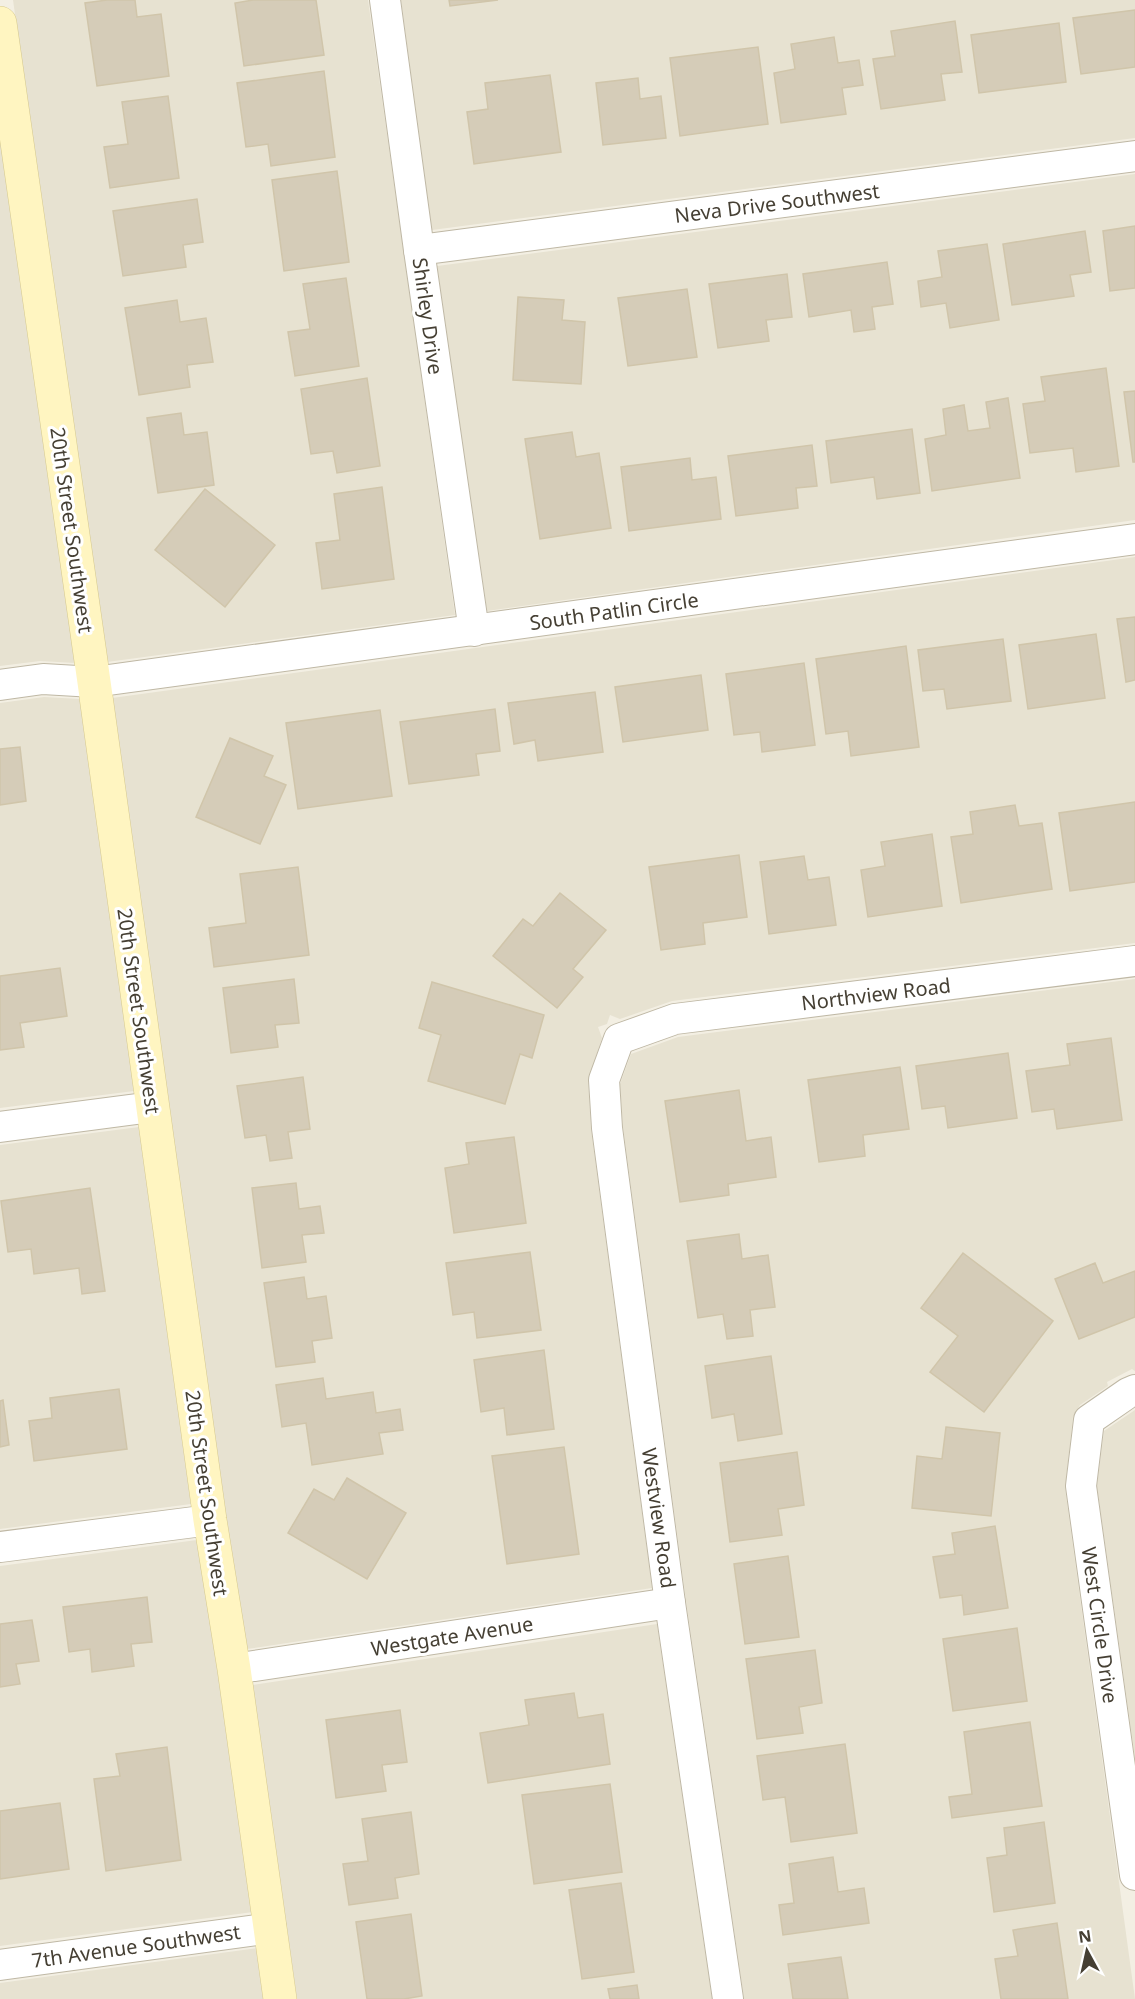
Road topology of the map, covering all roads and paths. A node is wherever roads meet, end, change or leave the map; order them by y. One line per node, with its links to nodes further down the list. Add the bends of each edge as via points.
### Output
1 (385, 0): 4 (street, Shirley Drive)
2 (0, 23): 7 (street, 20th Street Southwest)
3 (1135, 156): 4 (street, Neva Drive Southwest)
4 (419, 250): 6 (street, Shirley Drive)
5 (1135, 539): 6 (street, South Patlin Circle)
6 (474, 631): 7 (street, South Patlin Circle)
7 (94, 682): 8 (street, South Patlin Circle, via 43,679); 11 (street, 20th Street Southwest)
8 (0, 685)
9 (1135, 961): 10 (street, Northview Road, via 675,1019)
10 (619, 1039): 16 (street, Westview Road, via 604,1080 607,1128)
11 (152, 1107): 12 (street); 14 (street, 20th Street Southwest)
12 (0, 1127)
13 (1131, 1392): 18 (street, West Circle Drive, via 1089,1420 1081,1486)
14 (210, 1520): 15 (street); 17 (street, 20th Street Southwest)
15 (0, 1547)
16 (670, 1604): 17 (street, Westgate Avenue); 22 (street, Westview Road)
17 (234, 1669): 19 (street, 20th Street Southwest)
18 (1135, 1875)
19 (271, 1928): 20 (street, 7th Avenue Southwest); 21 (street, 20th Street Southwest)
20 (0, 1965)
21 (280, 1999)
22 (728, 1999)

